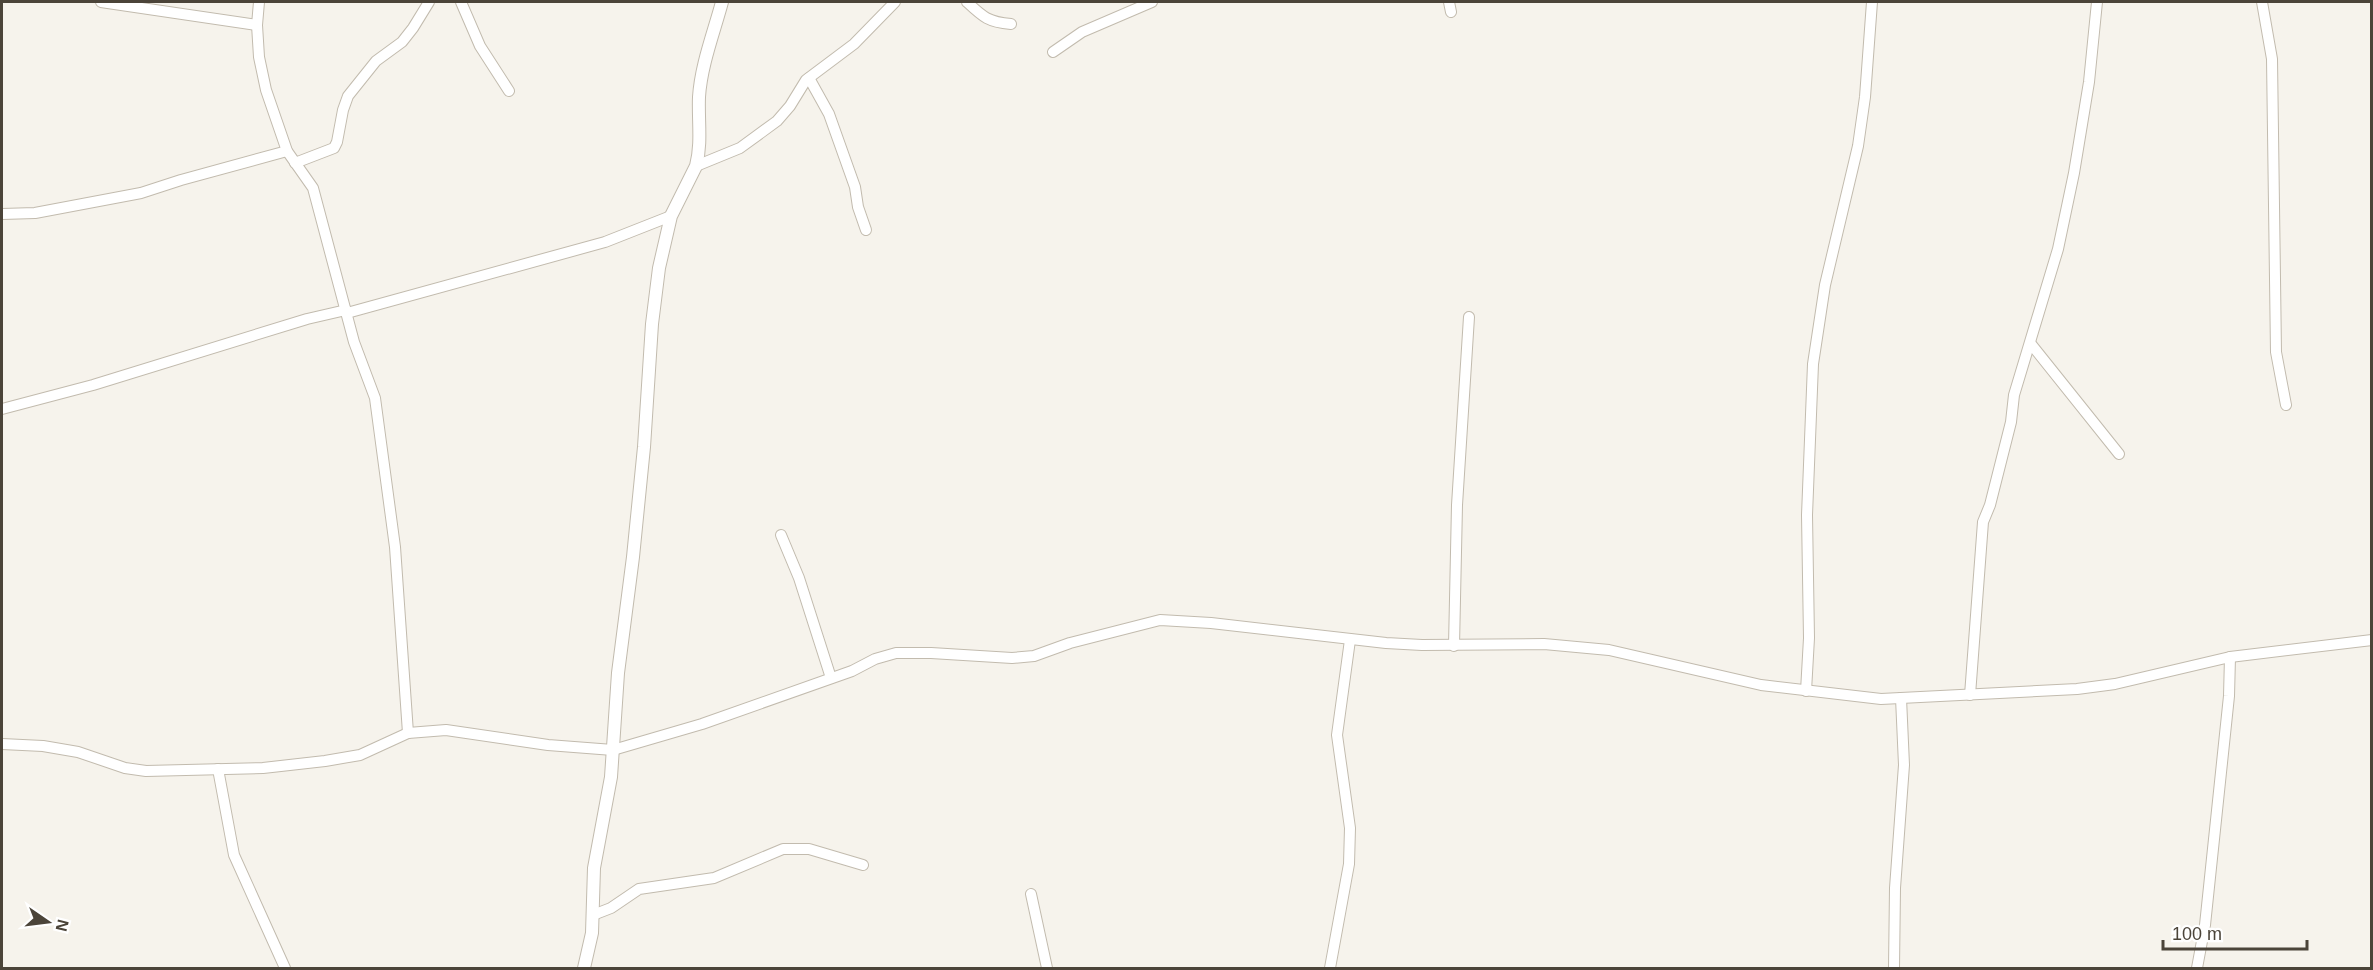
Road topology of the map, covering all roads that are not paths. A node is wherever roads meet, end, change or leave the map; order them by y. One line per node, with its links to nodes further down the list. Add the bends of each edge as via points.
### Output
1 (101, 2): 13 (street)
2 (259, 2): 13 (street)
3 (429, 2): 18 (street, via 402,42 376,61 348,96 336,145)
4 (461, 2): 16 (street, via 480,46)
5 (722, 2): 19 (street, via 699,95 700,144)
6 (895, 2): 15 (street, via 854,44)
7 (967, 2): 12 (street, via 993,23)
8 (1152, 2): 14 (street, via 1082,32)
9 (1872, 2): 35 (street, via 1858,146 1825,285 1813,364)
10 (2097, 2): 25 (street, via 2074,173 2058,249)
11 (2262, 2): 26 (street, via 2272,59 2276,352)
12 (1011, 24)
13 (257, 25): 17 (street, via 266,90)
14 (1053, 52)
15 (809, 78): 19 (street, via 784,113 760,134 740,148); 22 (street, via 829,114)
16 (509, 91)
17 (288, 151): 18 (street); 20 (street, via 141,193 35,213)
18 (295, 164): 23 (street, via 313,188)
19 (696, 166): 21 (street)
20 (2, 214)
21 (671, 216): 23 (street, via 605,242); 40 (street, via 652,324 644,447)
22 (866, 230)
23 (347, 311): 27 (street, via 289,324); 38 (street, via 375,398 396,559)
24 (1469, 317): 32 (street, via 1457,505)
25 (2031, 344): 28 (street); 36 (street, via 2019,374 2011,422 1983,522)
26 (2286, 405)
27 (2, 409)
28 (2119, 454)
29 (781, 534): 34 (street)
30 (1350, 640): 32 (street); 34 (street, via 1160,620 1034,656 896,653); 48 (street, via 1337,735 1350,828 1349,864)
31 (2372, 640): 33 (street)
32 (1454, 646): 35 (street, via 1544,644 1609,650 1761,685)
33 (2230, 657): 36 (street, via 2106,685); 50 (street)
34 (831, 678): 40 (street)
35 (1806, 691): 37 (street, via 1870,699)
36 (1970, 695): 37 (street)
37 (1901, 698): 49 (street, via 1904,765)
38 (408, 733): 40 (street, via 461,731 548,745); 41 (street, via 360,755 263,768)
39 (2, 744): 41 (street, via 78,752 146,771)
40 (613, 750): 44 (street, via 594,868)
41 (218, 769): 45 (street, via 234,855)
42 (863, 865): 44 (street, via 809,849 783,849 714,878 639,889)
43 (1031, 894): 47 (street)
44 (593, 915): 46 (street)
45 (285, 969)
46 (584, 969)
47 (1047, 969)
48 (1330, 969)
49 (1894, 969)
50 (2198, 969)

